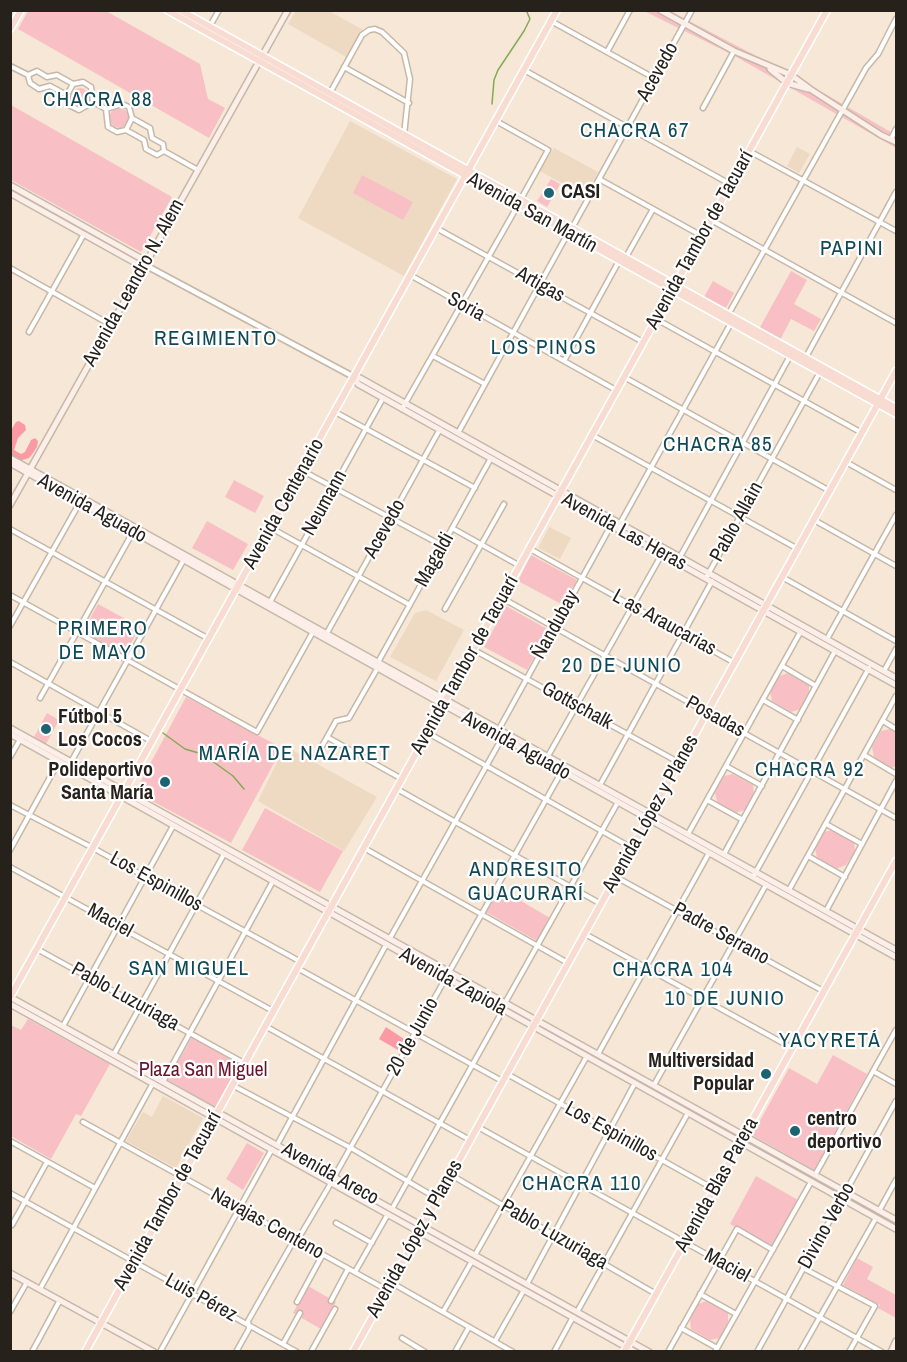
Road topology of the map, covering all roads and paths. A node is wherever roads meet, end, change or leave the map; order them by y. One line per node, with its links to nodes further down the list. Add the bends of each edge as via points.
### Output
1 (21, 10): 15 (main road)
2 (167, 10): 18 (main road, Avenida San Martín)
3 (180, 10): 14 (main road, Avenida San Martín)
4 (219, 10): 14 (street)
5 (286, 10): 18 (main road, Avenida Leandro N. Alem)
6 (557, 10): 12 (main road, Avenida Centenario)
7 (630, 10): 17 (street)
8 (660, 10): 13 (main road)
9 (692, 10): 13 (street, Acevedo)
10 (825, 11): 24 (main road, Avenida Tambor de Tacuarí)
11 (897, 20): 37 (street)
12 (551, 21): 17 (street); 22 (main road, Avenida Centenario)
13 (684, 24): 16 (main road); 26 (street, Acevedo)
14 (210, 27): 18 (main road, Avenida San Martín)
15 (10, 29)
16 (734, 51): 21 (main road); 35 (street)
17 (607, 52): 26 (street)
18 (260, 57): 31 (main road, Avenida San Martín); 49 (main road, Avenida Leandro N. Alem); 50 (main road, Avenida San Martín)
19 (10, 66): 23 (street)
20 (344, 67): 31 (street); 34 (street); 34 (street, via 362,35 369,30 382,32 404,53 410,79)
21 (768, 67): 24 (main road); 27 (main road)
22 (524, 70): 39 (main road, Avenida Centenario); 40 (street)
23 (28, 75): 25 (street, via 36,71); 29 (street, via 30,83 39,89)
24 (791, 75): 27 (main road, Avenida Tambor de Tacuarí); 30 (main road)
25 (47, 77): 28 (street, via 57,75); 29 (street)
26 (654, 78): 40 (street, Acevedo)
27 (787, 83): 30 (main road); 48 (main road, Avenida Tambor de Tacuarí)
28 (73, 84): 32 (street); 33 (street, via 83,82 91,87)
29 (50, 86): 32 (street)
30 (810, 89): 37 (main road)
31 (329, 93): 43 (main road, Avenida San Martín)
32 (67, 95): 33 (street, via 69,105 79,110)
33 (93, 102): 36 (street)
34 (409, 104): 43 (street)
35 (703, 108)
36 (106, 109): 38 (street, via 122,104 129,107); 42 (street, via 108,127 117,132)
37 (843, 110): 45 (main road); 52 (street)
38 (132, 118): 42 (street); 44 (street, via 150,128)
39 (495, 121): 50 (main road, Avenida Centenario); 57 (street, via 548,150)
40 (628, 127): 51 (street, Acevedo); 53 (street)
41 (897, 129): 45 (street)
42 (126, 130): 46 (street)
43 (404, 135): 50 (main road, Avenida San Martín)
44 (152, 138): 46 (street); 47 (street, via 163,144)
45 (891, 139)
46 (144, 140): 47 (street, via 146,149 157,155)
47 (164, 151): 49 (street)
48 (749, 151): 52 (street); 53 (main road, Avenida Tambor de Tacuarí)
49 (198, 170): 69 (main road, Avenida Leandro N. Alem)
50 (467, 173): 57 (main road, Avenida San Martín); 61 (main road, Avenida Centenario)
51 (599, 179): 58 (street); 62 (street, Acevedo)
52 (803, 180): 60 (street); 66 (street)
53 (731, 184): 59 (main road, Avenida Tambor de Tacuarí)
54 (10, 185): 69 (main road, Avenida Las Heras, via 142,259)
55 (897, 192): 60 (street)
56 (10, 193): 64 (main road, Avenida Las Heras)
57 (519, 202): 62 (main road, Avenida San Martín); 67 (street)
58 (653, 209): 65 (street); 68 (street)
59 (711, 219): 65 (main road, Avenida Tambor de Tacuarí); 66 (street)
60 (880, 222): 63 (street); 75 (street)
61 (436, 228): 67 (street, Artigas); 71 (main road, Avenida Centenario)
62 (570, 230): 68 (main road, Avenida San Martín); 72 (street, Acevedo)
63 (897, 231)
64 (84, 234): 69 (main road, Avenida Las Heras); 74 (street)
65 (702, 236): 73 (main road, Avenida Tambor de Tacuarí)
66 (765, 249): 75 (street); 78 (street)
67 (489, 258): 72 (street, Artigas); 76 (street)
68 (622, 259): 73 (main road, Avenida San Martín); 77 (street)
69 (145, 265): 82 (main road, Avenida Leandro N. Alem); 93 (street, Avenida Las Heras)
70 (10, 268): 74 (street)
71 (410, 275): 76 (street, Soria); 93 (main road, Avenida Centenario)
72 (539, 285): 77 (street, Artigas); 84 (street, Acevedo)
73 (673, 287): 78 (main road, Avenida San Martín); 79 (main road, Avenida Tambor de Tacuarí); 80 (main road, Avenida San Martín)
74 (52, 291): 82 (street); 83 (street)
75 (842, 292): 81 (street); 89 (street)
76 (462, 304): 84 (street, Soria); 87 (street)
77 (591, 313): 85 (street, Artigas); 90 (street)
78 (728, 315): 89 (main road, Avenida San Martín)
79 (656, 319): 85 (main road, Avenida Tambor de Tacuarí); 86 (street)
80 (731, 323): 86 (street); 88 (main road, Avenida San Martín)
81 (897, 323)
82 (111, 324): 119 (main road, Avenida Leandro N. Alem)
83 (29, 332)
84 (513, 333): 90 (street, Soria); 95 (street, Acevedo)
85 (643, 342): 94 (main road, Avenida Tambor de Tacuarí)
86 (715, 352): 96 (street); 103 (street)
87 (433, 356): 95 (street); 101 (street)
88 (790, 356): 92 (main road, Avenida San Martín); 96 (street)
89 (806, 357): 100 (main road, Avenida San Martín)
90 (564, 361): 97 (street, Soria)
91 (897, 371): 100 (main road, Avenida López y Planes)
92 (820, 372): 99 (street, Pablo Allain); 100 (main road, Avenida San Martín)
93 (354, 377): 98 (main road, Avenida Las Heras, via 358,384); 101 (main road, Avenida Las Heras); 104 (main road, Avenida Centenario)
94 (624, 377): 97 (main road, Avenida Tambor de Tacuarí); 103 (street)
95 (485, 384): 108 (street, Acevedo)
96 (774, 385): 99 (street); 111 (street)
97 (617, 390): 110 (main road, Avenida Tambor de Tacuarí)
98 (383, 398): 101 (main road, Avenida Las Heras); 107 (street, Neumann)
99 (804, 401): 109 (street); 114 (street, Pablo Allain)
100 (880, 402): 102 (main road, Avenida San Martín); 105 (main road, Avenida San Martín); 109 (main road, Avenida López y Planes)
101 (404, 406): 106 (main road, Avenida Las Heras)
102 (897, 408)
103 (683, 410): 111 (street); 118 (street)
104 (335, 412): 107 (street); 120 (main road, Avenida Centenario)
105 (897, 414)
106 (441, 427): 108 (main road, Avenida Las Heras); 112 (main road, Avenida Las Heras); 115 (street, Acevedo)
107 (366, 429): 115 (street); 121 (street, Neumann)
108 (458, 433): 112 (main road, Avenida Las Heras)
109 (862, 433): 116 (main road, Avenida López y Planes)
110 (592, 435): 118 (street); 125 (main road, Avenida Tambor de Tacuarí)
111 (742, 443): 114 (street); 126 (street)
112 (493, 456): 122 (street, Magaldi); 125 (main road, Avenida Las Heras)
113 (10, 458): 119 (main road, Avenida Aguado)
114 (772, 459): 124 (street); 131 (street, Pablo Allain)
115 (423, 460): 122 (street); 132 (street, Acevedo)
116 (846, 462): 123 (street); 124 (main road, Avenida López y Planes)
117 (10, 464): 119 (main road, Avenida Aguado)
118 (651, 468): 126 (street); 135 (street)
119 (30, 471): 127 (main road, Avenida Aguado); 129 (main road, Avenida Leandro N. Alem); 157 (main road, Avenida Aguado)
120 (303, 471): 121 (street); 136 (main road, Avenida Centenario)
121 (334, 487): 132 (street); 141 (street, Neumann)
122 (475, 488): 137 (street, Magaldi)
123 (897, 490)
124 (830, 491): 133 (main road, Avenida López y Planes)
125 (560, 493): 134 (main road, Avenida Las Heras); 143 (main road, Avenida Tambor de Tacuarí)
126 (710, 501): 131 (street); 148 (street)
127 (80, 502): 139 (main road, Avenida Aguado); 145 (street)
128 (504, 504): 140 (street)
129 (10, 505)
130 (897, 515): 147 (street)
131 (740, 517): 144 (street); 153 (street, Pablo Allain)
132 (391, 518): 142 (street); 152 (street, Acevedo)
133 (814, 520): 144 (main road, Avenida López y Planes); 147 (street)
134 (613, 523): 135 (main road, Avenida Las Heras); 155 (street, Ñandubay)
135 (619, 527): 146 (main road, Avenida Las Heras); 148 (main road, Avenida Las Heras)
136 (270, 528): 141 (street); 157 (main road, Avenida Centenario)
137 (452, 528): 140 (street); 142 (street, Magaldi)
138 (10, 529): 145 (street)
139 (133, 532): 149 (main road, Avenida Aguado); 156 (street)
140 (481, 544): 150 (street); 165 (street)
141 (302, 545): 152 (street); 161 (street, Neumann)
142 (442, 546): 162 (street, Magaldi)
143 (529, 548): 150 (main road, Avenida Tambor de Tacuarí); 155 (street, L as Araucarias)
144 (798, 549): 154 (main road, Avenida López y Planes)
145 (52, 552): 156 (street); 160 (street)
146 (662, 554): 153 (main road, Avenida Las Heras); 163 (street)
147 (875, 554): 151 (street); 167 (street)
148 (680, 557): 153 (main road, Avenida Las Heras)
149 (183, 561): 157 (main road, Avenida Aguado); 166 (street)
150 (520, 566): 159 (main road, Avenida Tambor de Tacuarí)
151 (897, 566)
152 (358, 577): 162 (street); 173 (street, Acevedo)
153 (710, 577): 164 (main road, Avenida Las Heras); 174 (street, Pablo Allain)
154 (782, 577): 164 (main road, Avenida López y Planes); 167 (street)
155 (582, 578): 163 (street, L as Araucarias); 169 (street, Ñandubay)
156 (105, 582): 166 (street); 172 (street)
157 (237, 587): 161 (main road, Avenida Aguado); 175 (main road, Avenida Centenario)
158 (10, 595): 160 (street)
159 (502, 598): 169 (street, Posadas); 178 (main road, Avenida Tambor de Tacuarí)
160 (24, 603): 168 (street); 172 (street)
161 (269, 604): 170 (main road, Avenida Aguado)
162 (410, 605): 185 (street, Magaldi)
163 (632, 606): 174 (street, L as Araucarias); 181 (street)
164 (765, 608): 171 (main road, Avenida Las Heras); 176 (main road, Avenida Las Heras); 184 (main road, Avenida López y Planes)
165 (445, 609)
166 (156, 610): 175 (street); 182 (street)
167 (843, 611): 176 (street); 177 (street)
168 (10, 626)
169 (555, 628): 181 (street, Posadas); 190 (street, Ñandubay)
170 (314, 630): 173 (main road, Avenida Aguado); 185 (main road, Avenida Aguado); 195 (street, via 257,732)
171 (801, 631): 180 (main road, Avenida Las Heras); 186 (street)
172 (77, 632): 182 (street); 191 (street)
173 (327, 633): 185 (main road, Avenida Aguado)
174 (683, 634): 184 (street, L as Araucarias); 192 (street, Pablo Allain)
175 (208, 639): 195 (main road, Avenida Centenario)
176 (827, 639): 187 (main road, Avenida Las Heras)
177 (897, 641)
178 (473, 650): 190 (street, Gottschalk); 199 (main road, Avenida Tambor de Tacuarí)
179 (897, 650): 188 (street)
180 (835, 651): 187 (main road, Avenida Las Heras); 194 (street)
181 (605, 655): 192 (street, Posadas); 200 (street)
182 (128, 660): 195 (street); 201 (street)
183 (10, 662): 191 (street)
184 (735, 663): 202 (main road, Avenida López y Planes)
185 (377, 666): 199 (main road, Avenida Aguado); 213 (street, Magaldi, via 349,718 336,721)
186 (782, 666): 194 (street); 198 (street)
187 (870, 666): 188 (main road, Avenida Las Heras); 193 (main road, Avenida Las Heras); 227 (street)
188 (884, 671): 189 (main road, Avenida Las Heras)
189 (897, 678)
190 (527, 679): 200 (street, Gottschalk); 207 (street, Ñandubay)
191 (48, 683): 197 (street); 201 (street)
192 (656, 684): 202 (street, Posadas); 211 (street, Pablo Allain)
193 (897, 685)
194 (816, 686): 203 (street)
195 (181, 689): 215 (main road, Avenida Centenario)
196 (897, 696): 204 (street)
197 (40, 698)
198 (763, 700): 203 (street); 209 (street)
199 (444, 702): 207 (main road, Avenida Aguado); 208 (main road, Avenida Tambor de Tacuarí); 214 (main road, Avenida Aguado)
200 (576, 706): 211 (street, Gottschalk); 218 (street)
201 (99, 712): 215 (street); 222 (street)
202 (707, 713): 209 (street, Posadas); 223 (main road, Avenida López y Planes)
203 (798, 720): 216 (street)
204 (883, 721): 206 (street); 217 (street)
205 (10, 728): 212 (main road, Avenida Zapiola)
206 (897, 729)
207 (498, 730): 218 (main road, Avenida Aguado)
208 (427, 733): 224 (street); 229 (main road, Avenida Tambor de Tacuarí)
209 (744, 733): 216 (street, Posadas); 225 (street)
210 (10, 734): 212 (main road, Avenida Zapiola)
211 (628, 734): 223 (street, Gottschalk); 231 (street, Pablo Allain)
212 (21, 737): 219 (street); 221 (main road, Avenida Zapiola); 222 (main road, Avenida Zapiola)
213 (327, 737): 220 (street, Magaldi); 229 (street)
214 (502, 738): 224 (street); 226 (main road, Avenida Aguado)
215 (152, 742): 235 (main road, Avenida Centenario)
216 (780, 753): 227 (street, Posadas); 232 (street)
217 (864, 755): 228 (street); 234 (street)
218 (548, 756): 231 (main road, Avenida Aguado)
219 (10, 757)
220 (316, 757)
221 (59, 762): 235 (main road, Avenida Zapiola); 241 (street)
222 (71, 762): 235 (main road, Avenida Zapiola)
223 (680, 763): 242 (main road, Avenida López y Planes)
224 (486, 766): 236 (street); 245 (street)
225 (726, 766): 232 (street); 238 (street)
226 (562, 771): 236 (street, 20 de Junio); 237 (main road, Avenida Aguado)
227 (812, 771): 234 (street, Posadas); 262 (street)
228 (897, 774)
229 (402, 779): 233 (main road, Avenida Tambor de Tacuarí)
230 (897, 781): 240 (street)
231 (600, 785): 237 (main road, Avenida Aguado)
232 (762, 786): 244 (street)
233 (396, 789): 245 (street); 252 (main road, Avenida Tambor de Tacuarí)
234 (845, 790): 240 (street, Posadas); 246 (street)
235 (123, 793): 247 (main road, Avenida Zapiola); 251 (main road, Avenida Centenario); 274 (main road, Avenida Zapiola)
236 (546, 799): 248 (street); 257 (street, 20 de Junio)
237 (619, 800): 242 (main road, Avenida Aguado); 248 (street)
238 (707, 800): 244 (street); 249 (street)
239 (10, 805): 241 (street, Los Espinillos)
240 (881, 810): 243 (street, Posadas); 250 (street)
241 (30, 815): 251 (street, Los Espinillos); 254 (street)
242 (650, 817): 249 (main road, Avenida Aguado); 253 (main road, Avenida López y Planes); 255 (main road, Avenida Aguado)
243 (897, 818)
244 (743, 820): 258 (street)
245 (455, 822): 257 (street); 267 (street)
246 (826, 824): 250 (street); 259 (street)
247 (173, 826): 256 (main road, Avenida Zapiola); 263 (street)
248 (602, 831): 253 (street); 269 (street)
249 (688, 834): 258 (main road, Avenida Aguado)
250 (862, 844): 265 (street)
251 (93, 848): 263 (street, Los Espinillos); 271 (main road, Avenida Centenario)
252 (363, 848): 267 (street); 274 (main road, Avenida Tambor de Tacuarí)
253 (632, 848): 264 (main road, Avenida López y Planes)
254 (10, 850)
255 (709, 853): 262 (main road, Avenida Aguado); 275 (street)
256 (224, 854): 266 (main road, Avenida Zapiola); 272 (street)
257 (515, 855): 269 (street); 277 (street, 20 de Junio)
258 (724, 855): 262 (main road, Avenida Aguado)
259 (808, 856): 265 (street); 270 (street)
260 (897, 861): 280 (main road, Avenida Blas Parera)
261 (10, 867): 271 (street, Maciel)
262 (754, 875): 268 (main road, Avenida Aguado); 270 (main road, Avenida Aguado)
263 (145, 876): 272 (street, Los Espinillos); 278 (street)
264 (616, 877): 273 (main road, Avenida López y Planes); 275 (street, Padre Serrano)
265 (844, 877): 276 (street)
266 (273, 881): 274 (main road, Avenida Zapiola); 279 (street)
267 (422, 881): 277 (street); 282 (street)
268 (766, 885): 280 (main road, Avenida Aguado); 283 (street)
269 (570, 886): 273 (street); 285 (street)
270 (789, 890): 276 (main road, Avenida Aguado)
271 (66, 897): 278 (street, Maciel); 286 (main road, Avenida Centenario)
272 (196, 904): 279 (street, Los Espinillos); 288 (street)
273 (602, 904): 281 (main road, Avenida López y Planes)
274 (330, 909): 282 (main road, Avenida Zapiola); 284 (main road, Avenida Zapiola); 291 (main road, Avenida Tambor de Tacuarí)
275 (677, 909): 283 (street, Padre Serrano); 292 (street)
276 (826, 911): 280 (main road, Avenida Aguado)
277 (481, 914): 285 (street); 293 (street, 20 de Junio)
278 (118, 926): 288 (street, Maciel); 294 (street)
279 (246, 932): 291 (street, Los Espinillos); 296 (street)
280 (857, 932): 287 (main road, Avenida Aguado); 289 (main road, Avenida Aguado); 297 (main road, Avenida Blas Parera)
281 (585, 934): 290 (main road, Avenida López y Planes); 292 (street)
282 (390, 938): 293 (main road, Avenida Zapiola)
283 (734, 942): 297 (street, Padre Serrano); 299 (street)
284 (386, 945): 295 (main road, Avenida Zapiola); 300 (street)
285 (537, 945): 290 (street); 301 (street)
286 (37, 949): 294 (street, Pablo Luzuriaga); 298 (main road, Avenida Centenario)
287 (896, 949)
288 (169, 954): 296 (street, Maciel); 303 (street)
289 (897, 957)
290 (568, 963): 306 (main road, Avenida López y Planes)
291 (299, 965): 300 (street, Los Espinillos); 305 (main road, Avenida Tambor de Tacuarí)
292 (646, 967): 299 (street); 314 (street)
293 (449, 971): 295 (street, 20 de Junio); 301 (main road, Avenida Zapiola)
294 (90, 978): 303 (street, Pablo Luzuriaga); 307 (street)
295 (446, 978): 304 (main road, Avenida Zapiola); 311 (street, 20 de Junio)
296 (219, 981): 305 (street, Maciel); 310 (street)
297 (824, 991): 312 (main road, Avenida Blas Parera)
298 (11, 997): 307 (main road, Avenida Areco)
299 (702, 999): 312 (street); 327 (street)
300 (356, 1000): 311 (street, Los Espinillos); 316 (street)
301 (506, 1003): 306 (main road, Avenida Zapiola)
302 (10, 1004): 323 (main road, Avenida Areco)
303 (141, 1006): 310 (street, Pablo Luzuriaga); 313 (street)
304 (503, 1010): 306 (main road, Avenida Zapiola); 318 (street)
305 (273, 1011): 308 (main road, Avenida Tambor de Tacuarí)
306 (535, 1023): 314 (main road, Avenida Zapiola); 315 (main road, Avenida Zapiola); 320 (main road, Avenida López y Planes)
307 (63, 1026): 313 (main road, Avenida Areco)
308 (265, 1026): 316 (street); 317 (main road, Avenida Tambor de Tacuarí)
309 (897, 1030): 319 (street)
310 (190, 1033): 317 (street, Pablo Luzuriaga); 321 (street)
311 (415, 1033): 318 (street, Los Espinillos); 328 (street, 20 de Junio)
312 (793, 1049): 338 (main road, Avenida Blas Parera)
313 (114, 1054): 321 (main road, Avenida Areco)
314 (598, 1054): 327 (main road, Avenida Zapiola)
315 (587, 1056): 324 (main road, Avenida Zapiola); 330 (street)
316 (324, 1058): 328 (street); 333 (street)
317 (244, 1063): 326 (main road, Avenida Tambor de Tacuarí)
318 (472, 1065): 322 (street, Los Espinillos); 335 (street)
319 (873, 1071): 325 (street); 349 (street)
320 (507, 1074): 322 (main road, Avenida López y Planes); 330 (street, Los Espinillos)
321 (164, 1082): 332 (main road, Avenida Areco)
322 (503, 1082): 336 (main road, Avenida López y Planes)
323 (153, 1083): 332 (main road, Avenida Areco); 341 (street)
324 (635, 1083): 331 (main road, Avenida Zapiola); 337 (street)
325 (897, 1084)
326 (232, 1085): 332 (main road, Avenida Tambor de Tacuarí); 333 (street)
327 (654, 1085): 338 (main road, Avenida Zapiola)
328 (382, 1091): 335 (street); 344 (street, 20 de Junio)
329 (897, 1101): 358 (street, Divino Verbo)
330 (560, 1104): 337 (street, Los Espinillos); 345 (street)
331 (688, 1113): 342 (main road, Avenida Zapiola); 346 (street)
332 (216, 1115): 343 (main road, Avenida Areco); 350 (main road, Avenida Tambor de Tacuarí)
333 (292, 1117): 343 (street); 344 (street)
334 (83, 1122): 341 (street, Navajas Centeno)
335 (440, 1123): 339 (street); 353 (street)
336 (478, 1127): 339 (main road, Avenida López y Planes); 345 (street, Maciel)
337 (609, 1131): 346 (street, Los Espinillos); 355 (street)
338 (744, 1136): 342 (main road, Avenida Blas Parera); 349 (main road, Avenida Zapiola)
339 (470, 1140): 348 (main road, Avenida López y Planes)
340 (10, 1142): 347 (street)
341 (120, 1143): 350 (street, Navajas Centeno); 356 (street)
342 (740, 1143): 354 (main road, Avenida Zapiola); 357 (main road, Avenida Blas Parera)
343 (274, 1147): 351 (main road, Avenida Areco); 364 (street)
344 (351, 1148): 351 (street, 20 de Junio); 353 (street)
345 (530, 1156): 355 (street, Maciel); 363 (street)
346 (662, 1160): 357 (street, Los Espinillos); 367 (street)
347 (47, 1161): 356 (street); 362 (street)
348 (451, 1175): 360 (main road, Avenida López y Planes); 363 (street, Pablo Luzuriaga)
349 (815, 1175): 358 (main road, Avenida Zapiola)
350 (182, 1177): 364 (street, Navajas Centeno); 383 (main road, Avenida Tambor de Tacuarí)
351 (333, 1180): 366 (main road, Avenida Areco); 376 (street, 20 de Junio)
352 (897, 1180): 365 (street)
353 (407, 1181): 360 (street); 366 (street)
354 (811, 1182): 361 (main road, Avenida Zapiola); 379 (street)
355 (581, 1185): 367 (street, Maciel); 375 (street)
356 (95, 1188): 372 (street)
357 (714, 1189): 377 (main road, Avenida Blas Parera)
358 (846, 1192): 361 (street, Divino Verbo); 365 (main road, Avenida Zapiola)
359 (10, 1193): 362 (street, Luis Pérez)
360 (438, 1199): 373 (main road, Avenida López y Planes)
361 (842, 1199): 368 (main road, Avenida Zapiola); 385 (street, Divino Verbo)
362 (25, 1201): 371 (street); 372 (street, Luis Pérez)
363 (503, 1205): 375 (street, Pablo Luzuriaga); 381 (street)
364 (239, 1209): 376 (street, Navajas Centeno); 396 (street)
365 (879, 1211): 369 (main road, Avenida Zapiola)
366 (390, 1212): 373 (main road, Avenida Areco); 378 (street)
367 (632, 1213): 377 (street, Maciel); 384 (street)
368 (876, 1218): 374 (main road, Avenida Zapiola); 392 (street)
369 (897, 1220)
370 (336, 1223): 378 (street)
371 (12, 1225)
372 (74, 1228): 383 (street, Luis Pérez); 394 (street)
373 (421, 1229): 381 (main road, Avenida Areco); 391 (main road, Avenida López y Planes)
374 (897, 1229)
375 (554, 1234): 384 (street, Pablo Luzuriaga); 393 (street)
376 (297, 1241): 380 (street, Navajas Centeno); 411 (street, 20 de Junio)
377 (685, 1242): 382 (street, Maciel); 397 (main road, Avenida Blas Parera)
378 (372, 1243): 387 (street)
379 (773, 1250): 382 (street, via 737,1229); 389 (street)
380 (322, 1254): 386 (street, Navajas Centeno); 402 (street)
381 (473, 1258): 393 (main road, Avenida Areco); 406 (street)
382 (719, 1261): 389 (street, Maciel); 398 (street)
383 (135, 1262): 396 (street, Luis Pérez); 410 (main road, Avenida Tambor de Tacuarí)
384 (604, 1263): 397 (street, Pablo Luzuriaga); 407 (street)
385 (803, 1268): 392 (street); 399 (street, Divino Verbo)
386 (348, 1269): 387 (street, Navajas Centeno); 401 (street)
387 (355, 1272): 395 (street, Navajas Centeno)
388 (10, 1273): 390 (main road)
389 (755, 1281): 399 (street, Maciel); 408 (street)
390 (27, 1282): 394 (main road); 404 (street)
391 (391, 1283): 395 (main road, Avenida López y Planes); 406 (street)
392 (837, 1286): 409 (street); 415 (street, via 874,1306)
393 (526, 1287): 407 (main road, Avenida Areco); 416 (street)
394 (40, 1289): 400 (main road)
395 (387, 1290): 429 (main road, Avenida López y Planes)
396 (192, 1293): 411 (street, Luis Pérez); 425 (street)
397 (656, 1294): 419 (main road, Avenida Blas Parera)
398 (700, 1294): 408 (street); 413 (street)
399 (786, 1298): 409 (street, Maciel); 437 (street, Divino Verbo)
400 (60, 1300): 410 (main road); 422 (street)
401 (331, 1301)
402 (297, 1302)
403 (335, 1309): 428 (street)
404 (10, 1312)
405 (300, 1312): 418 (street)
406 (443, 1312): 412 (street)
407 (575, 1314): 419 (main road, Avenida Areco); 433 (street)
408 (736, 1314): 420 (street)
409 (820, 1317): 415 (street, Maciel); 421 (street)
410 (101, 1322): 423 (main road, Avenida Tambor de Tacuarí); 424 (main road)
411 (249, 1325): 418 (street, Luis Pérez); 426 (street, 20 de Junio)
412 (469, 1327): 416 (street); 431 (street)
413 (681, 1329): 420 (street); 436 (street)
414 (402, 1338): 430 (street)
415 (857, 1338): 438 (street); 439 (street, Maciel)
416 (495, 1341): 432 (street)
417 (897, 1341): 440 (main road)
418 (283, 1344): 427 (street, Luis Pérez)
419 (627, 1346): 434 (main road, Avenida Areco); 435 (main road, Avenida Areco)
420 (716, 1350)
421 (802, 1351)
422 (32, 1352)
423 (85, 1352)
424 (154, 1352)
425 (160, 1352)
426 (236, 1352)
427 (297, 1352)
428 (311, 1352)
429 (353, 1352)
430 (425, 1352)
431 (455, 1352)
432 (513, 1352)
433 (554, 1352)
434 (635, 1352)
435 (649, 1352)
436 (668, 1352)
437 (757, 1352)
438 (849, 1352)
439 (882, 1352)
440 (891, 1352)

